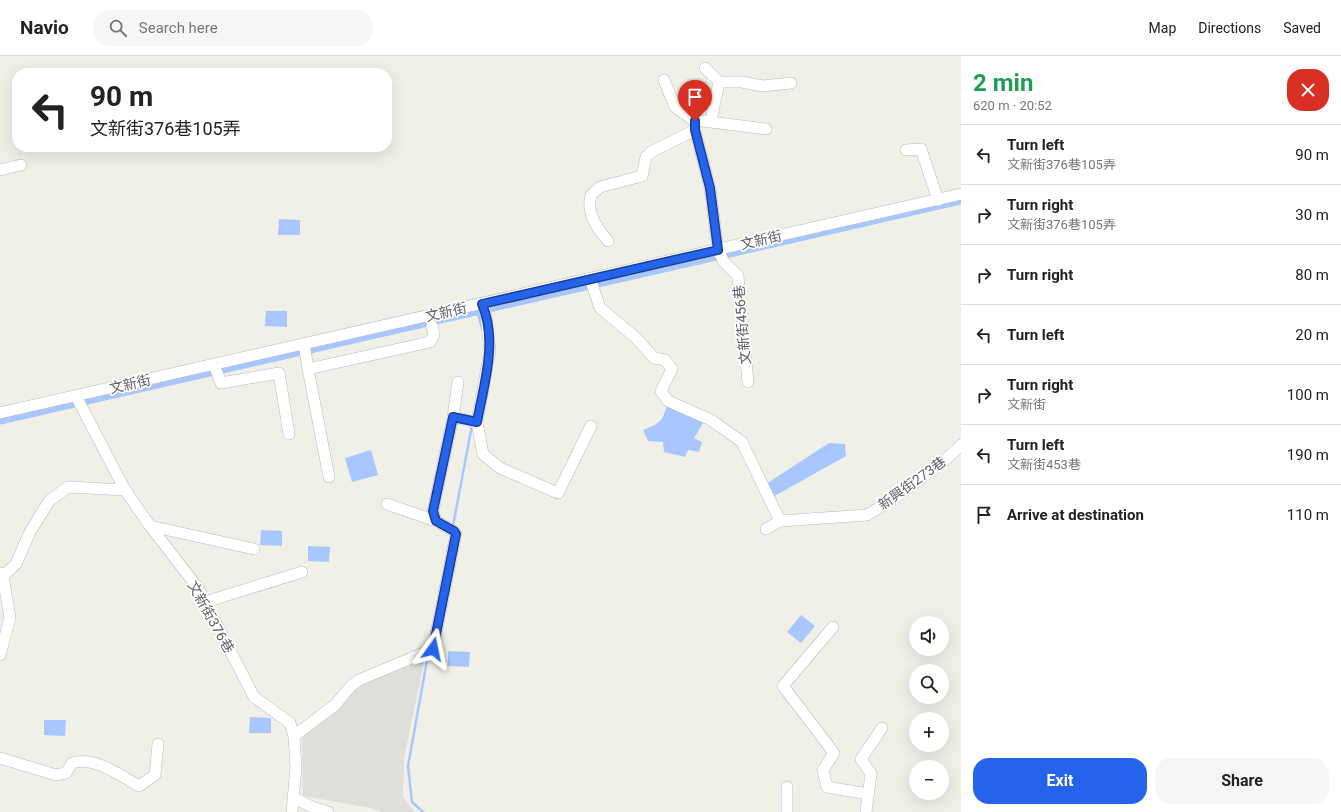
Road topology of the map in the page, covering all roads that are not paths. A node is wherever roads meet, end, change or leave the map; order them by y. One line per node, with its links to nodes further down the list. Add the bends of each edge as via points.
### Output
1 (705, 68): 3 (street)
2 (664, 80): 6 (street, via 675,107)
3 (719, 82): 4 (street, via 742,82 762,86); 5 (street)
4 (791, 83)
5 (711, 120): 6 (street); 7 (street)
6 (695, 125): 13 (street, via 651,152 646,157 642,176 600,187 591,195 590,210 596,227); 14 (street, via 710,188)
7 (766, 129)
8 (906, 150): 12 (street, via 921,149)
9 (21, 165): 10 (street)
10 (0, 170)
11 (961, 194): 12 (street, 文新街)
12 (938, 200): 14 (street, 文新街)
13 (608, 241)
14 (721, 255): 15 (street, 文新街); 22 (street, 文新街456巷, via 738,276)
15 (591, 280): 16 (street, 文新街); 34 (street, via 600,308 635,337 654,358 665,360 672,369 662,391 668,401 711,420 742,442)
16 (484, 309): 18 (street, 文新街); 26 (street, via 490,351)
17 (432, 326): 19 (street, via 434,335 430,342)
18 (305, 350): 19 (street); 20 (street, 文新街)
19 (308, 369): 30 (street)
20 (216, 370): 23 (street, 文新街); 28 (street, via 221,383 279,373)
21 (458, 382): 25 (street)
22 (748, 382)
23 (76, 396): 24 (street, 文新街); 31 (street, 文新街376巷)
24 (0, 413)
25 (453, 417): 26 (street); 33 (street, via 433,511)
26 (474, 421): 27 (street, via 483,454 500,468 558,493)
27 (591, 426)
28 (289, 434)
29 (961, 445): 34 (street, 新興街273巷, via 943,462 892,500 867,515)
30 (329, 477)
31 (125, 490): 35 (street, 文新街376巷); 39 (street, via 68,487 49,501 30,532 16,564)
32 (387, 504): 33 (street)
33 (436, 521): 44 (street, via 456,534 429,651 360,680 335,705)
34 (780, 521): 36 (street, 新興街273巷)
35 (150, 526): 37 (street); 40 (street, 文新街376巷, via 198,588)
36 (766, 529)
37 (254, 548)
38 (302, 572): 40 (street)
39 (2, 575): 42 (street, via 10,618)
40 (205, 602): 44 (street, 文新街376巷, via 254,697 290,724)
41 (833, 627): 48 (street, via 783,686 834,753 823,770 827,787)
42 (0, 655)
43 (882, 728): 48 (street, via 861,759 871,774)
44 (294, 736): 49 (street, 文新街376巷)
45 (158, 744): 46 (street, via 155,775 139,786 102,765 72,763 66,773 56,776)
46 (0, 758)
47 (787, 787): 52 (street)
48 (868, 794): 53 (street)
49 (294, 798): 50 (street, 文新街376巷); 51 (street)
50 (292, 812)
51 (328, 812)
52 (787, 812)
53 (866, 812)

